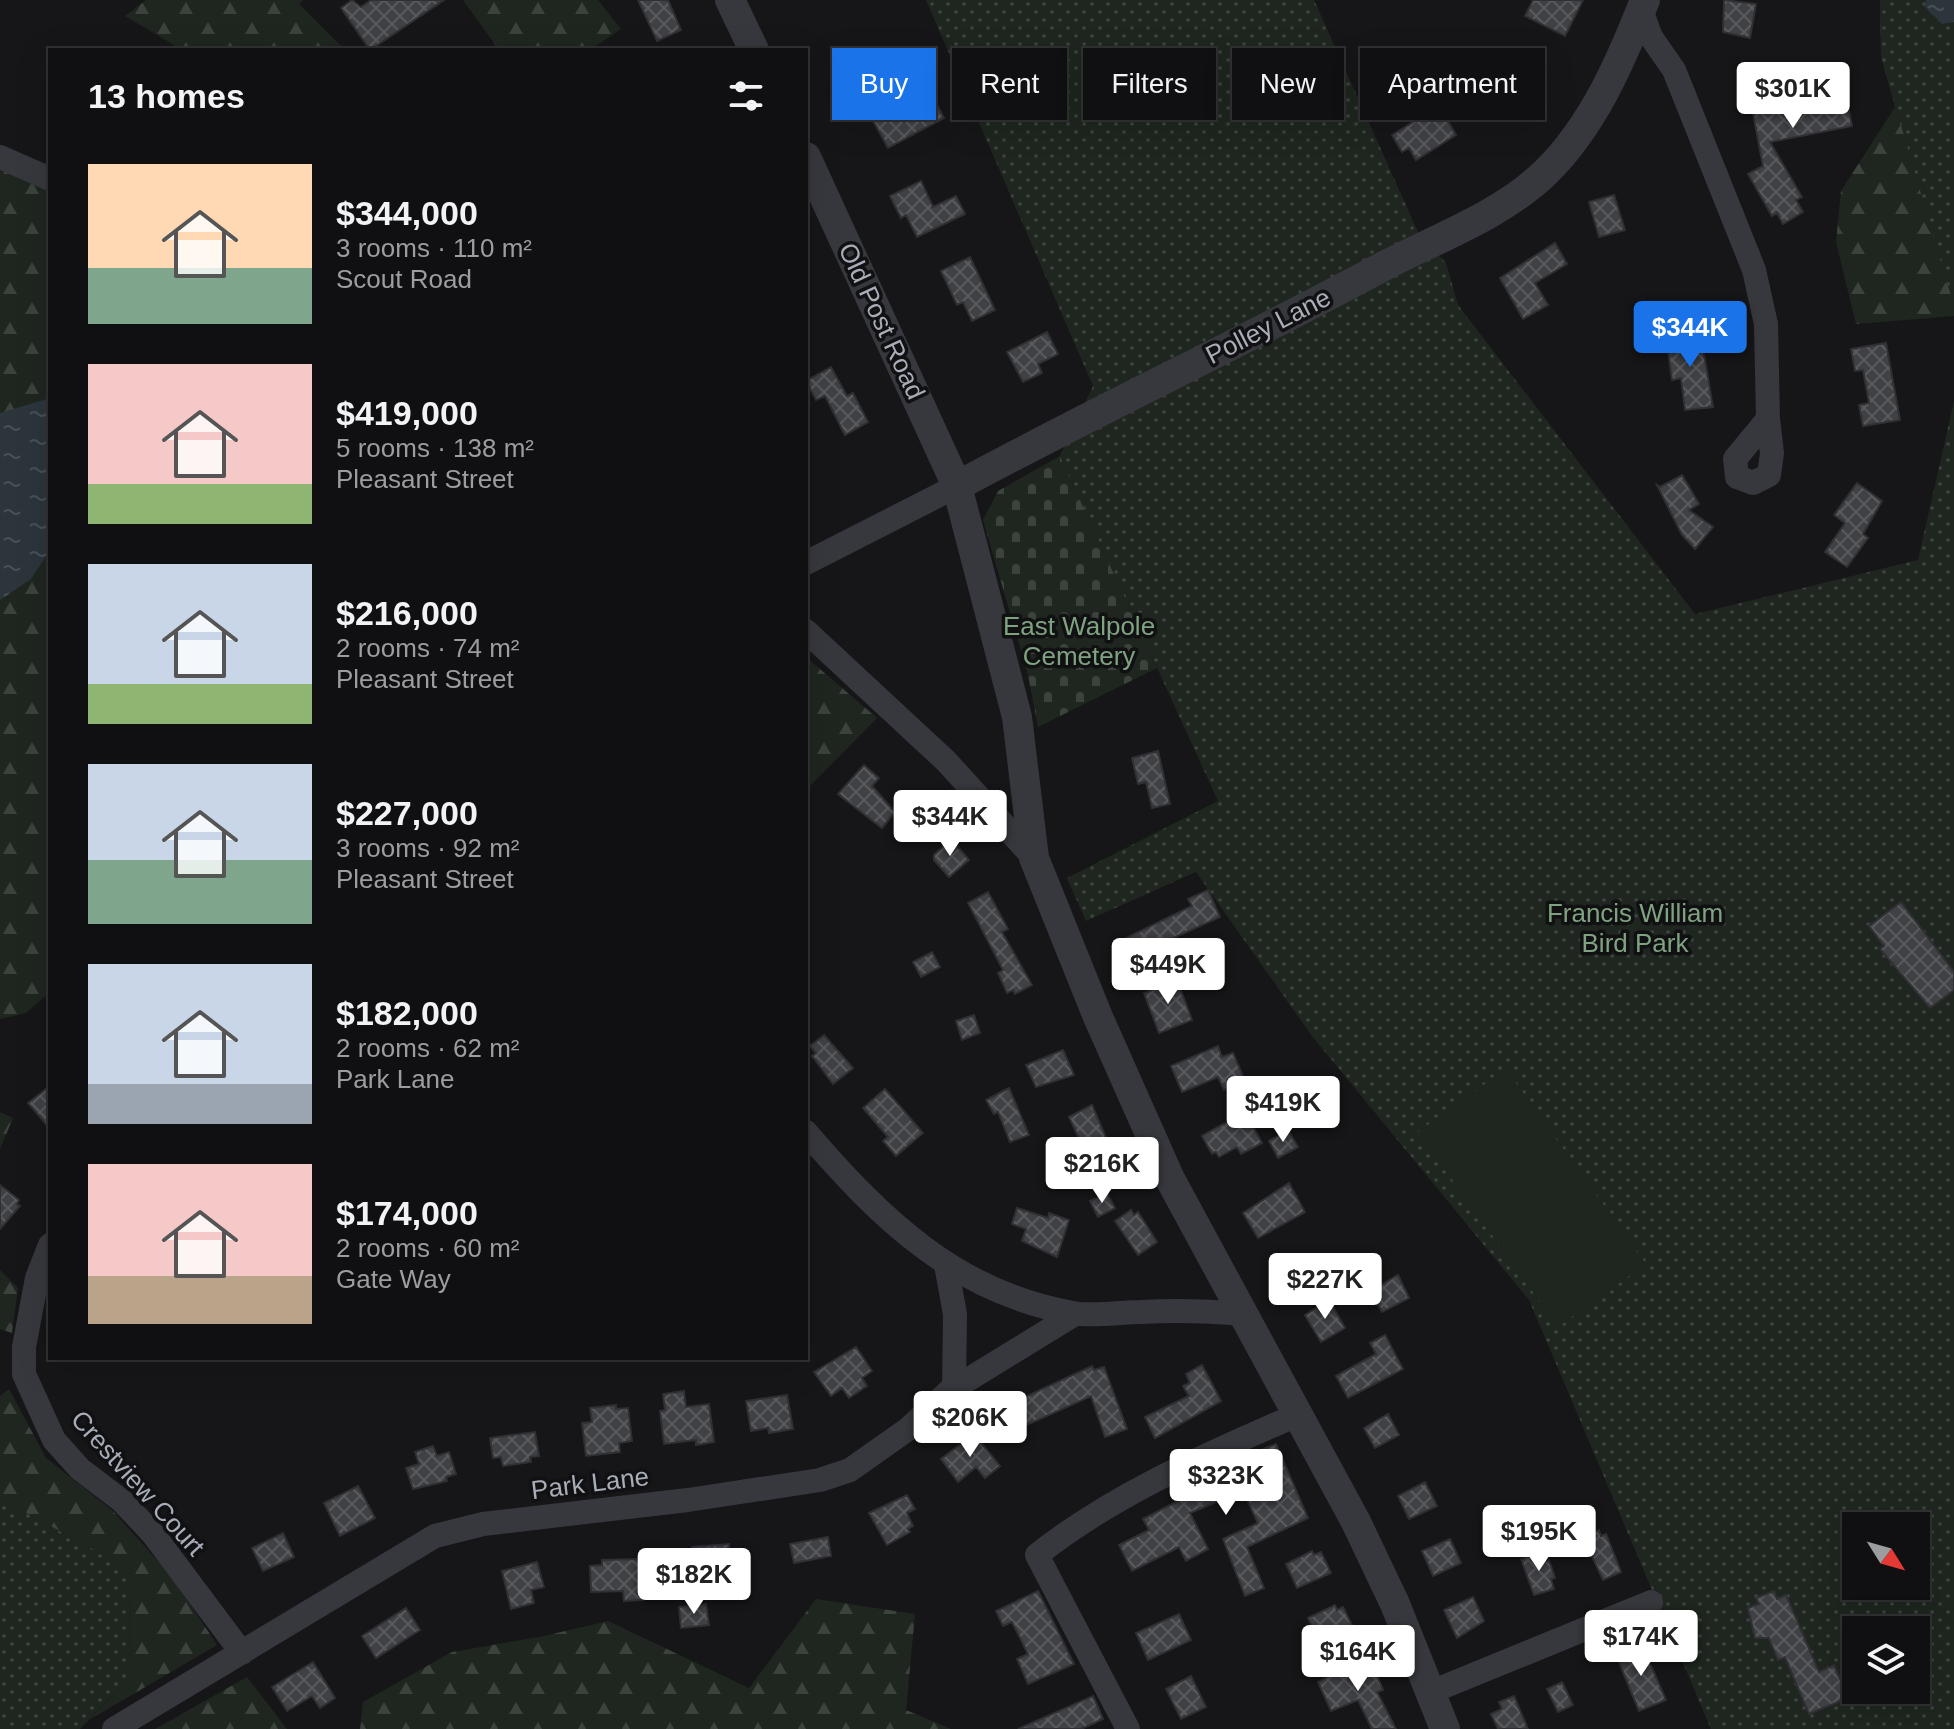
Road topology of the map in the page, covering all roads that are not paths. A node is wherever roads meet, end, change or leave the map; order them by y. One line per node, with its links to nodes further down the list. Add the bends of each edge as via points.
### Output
1 (730, 0): 3 (street)
2 (1643, 5): 7 (street, via 1651,37 1674,70 1754,270 1766,324); 8 (street, Polley Lane, via 1592,115 1552,166 1504,204)
3 (753, 48)
4 (0, 157): 6 (street)
5 (808, 161): 8 (street, Old Post Road)
6 (48, 178)
7 (1768, 419)
8 (957, 486): 9 (street, Polley Lane); 11 (street, Old Post Road, via 1017,717)
9 (808, 562)
10 (808, 633): 11 (street, via 946,761)
11 (1034, 858): 16 (street, Old Post Road, via 1170,1179)
12 (808, 1134): 14 (street, via 876,1210)
13 (48, 1250): 20 (street, Crestview Court, via 37,1278 24,1374 54,1440 153,1534)
14 (946, 1265): 15 (street); 17 (street, via 955,1314)
15 (1075, 1314): 16 (street); 17 (street, Park Lane)
16 (1244, 1314): 18 (street, Old Post Road)
17 (954, 1388): 20 (street, Park Lane, via 868,1458 820,1480 483,1524 435,1536)
18 (1299, 1414): 21 (street, Old Post Road, via 1356,1522); 23 (street, via 1171,1470 1068,1530 1037,1555)
19 (1651, 1602): 21 (street)
20 (242, 1653): 22 (street, Park Lane)
21 (1431, 1692): 24 (street, Old Post Road)
22 (114, 1729)
23 (1128, 1729)
24 (1445, 1729)

